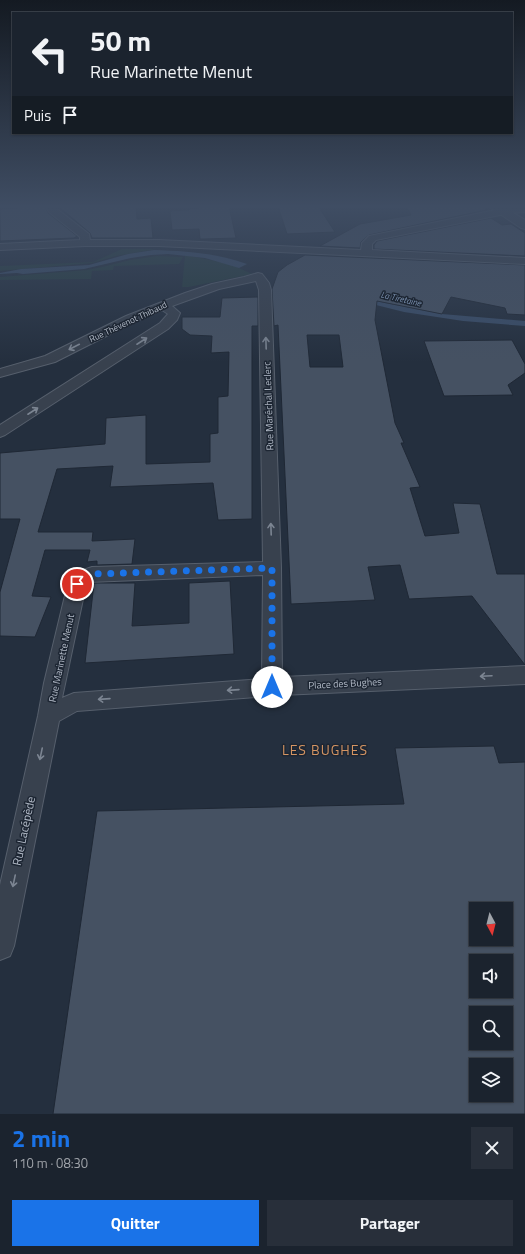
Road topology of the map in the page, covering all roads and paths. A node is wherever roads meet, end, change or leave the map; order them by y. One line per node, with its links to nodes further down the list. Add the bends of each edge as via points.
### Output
1 (241, 258): 4 (street)
2 (299, 258): 4 (street)
3 (465, 258): 5 (street)
4 (258, 261): 6 (street, Rue Thévenot Thibaud, via 247,280 216,286); 9 (street, Rue Maréchal Leclerc, one-way to 4, via 265,290)
5 (525, 261)
6 (161, 306): 7 (street, Rue Thévenot Thibaud, one-way to 7, via 50,359); 8 (street, one-way to 6, via 164,326 173,318 174,313)
7 (0, 373)
8 (0, 432)
9 (272, 568): 11 (street, Rue Maréchal Leclerc); 12 (street, Rue Marinette Menut, via 92,574 82,577 75,591)
10 (525, 675): 11 (street, Place des Bughes, one-way to 11)
11 (272, 687): 12 (street, Place des Bughes, one-way to 12, via 74,702)
12 (49, 716): 13 (street, Rue Lacépède, one-way to 13)
13 (0, 946)

